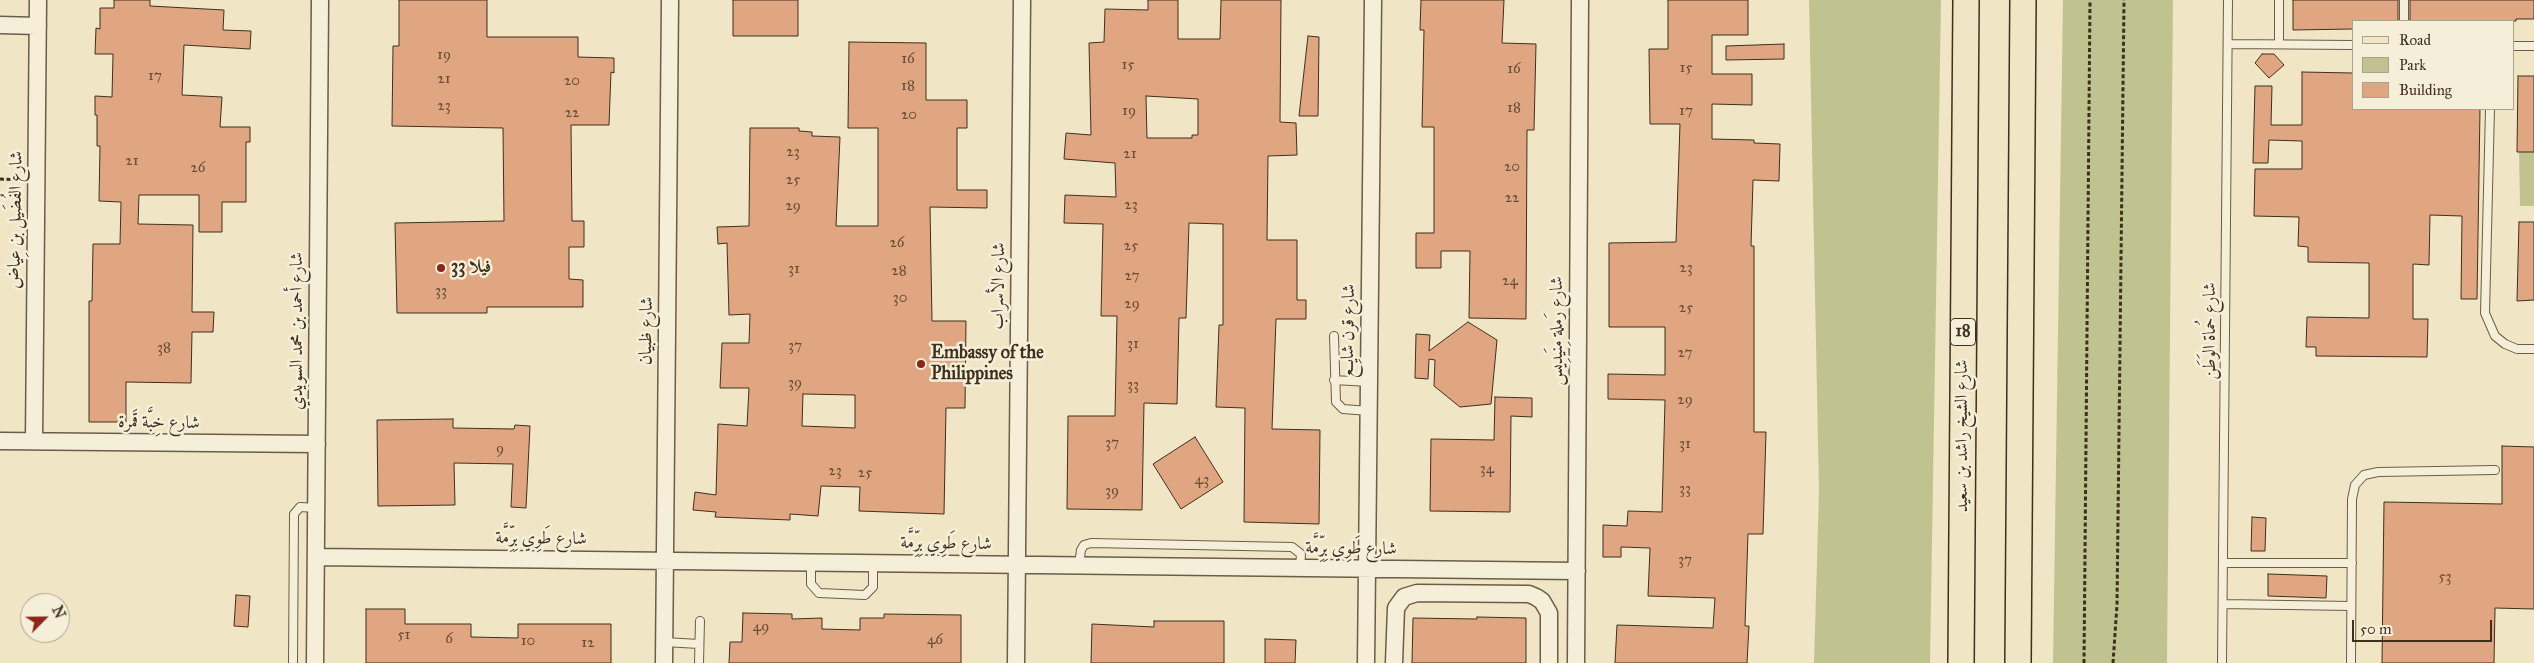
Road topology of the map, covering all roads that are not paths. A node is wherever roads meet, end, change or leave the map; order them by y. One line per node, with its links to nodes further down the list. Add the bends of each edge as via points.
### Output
1 (38, 0): 14 (street, شارع الفُضَيل بن عِياض)
2 (320, 0): 28 (street, شارع أحمد بن محمد السويدي)
3 (670, 0): 32 (street, شارع ظبيان)
4 (1022, 0): 37 (street, شارع الأسراب)
5 (1373, 0): 24 (street, شارع قرن شايِع)
6 (1580, 0): 42 (street, شارع رَملة مِنَيدِيس)
7 (1966, 0): 58 (main road, شارع الشيخ راشد بن سعيد / 18)
8 (2023, 0): 59 (main road)
9 (2228, 0): 15 (lane, شارع حُماة الوَطَن)
10 (2279, 0): 16 (lane)
11 (2404, 0): 12 (lane)
12 (2404, 20)
13 (0, 25): 14 (street)
14 (38, 26): 27 (street, شارع الفُضَيل بن عِياض)
15 (2228, 44): 16 (lane); 35 (lane, شارع حُماة الوَطَن)
16 (2279, 44): 17 (lane)
17 (2352, 45)
18 (2514, 46): 19 (lane)
19 (2534, 46)
20 (2490, 110): 22 (lane, via 2485,314 2495,336 2505,344)
21 (1334, 336): 23 (lane)
22 (2534, 349)
23 (1334, 380): 24 (lane); 25 (lane, via 1334,398 1339,406)
24 (1369, 382): 25 (street, شارع قرن شايِع)
25 (1369, 411): 40 (street, شارع قرن شايِع)
26 (0, 441): 27 (street, شارع خِبَّة قَمرة)
27 (34, 441): 28 (street, شارع خِبَّة قَمرة)
28 (317, 444): 30 (street, شارع أحمد بن محمد السويدي)
29 (2495, 470): 36 (lane, via 2364,475 2353,492)
30 (316, 508): 31 (street, شارع أحمد بن محمد السويدي); 49 (lane, via 300,507 294,514)
31 (316, 557): 32 (street, شارع طَوِي بِرِّمَّة); 50 (street, شارع أحمد بن محمد السويدي)
32 (665, 561): 33 (street, شارع طَوِي بِرِّمَّة); 47 (street, شارع ظبيان)
33 (812, 562): 34 (street, شارع طَوِي بِرِّمَّة); 34 (lane, via 811,584 819,593 865,595 873,587)
34 (873, 563): 37 (street, شارع طَوِي بِرِّمَّة)
35 (2224, 563): 36 (lane); 44 (lane, شارع حُماة الوَطَن)
36 (2352, 563): 45 (lane)
37 (1017, 565): 38 (street, شارع طَوِي بِرِّمَّة); 53 (street, شارع الأسراب)
38 (1079, 566): 39 (street, شارع طَوِي بِرِّمَّة); 39 (lane, via 1084,544 1091,543 1292,547 1301,554)
39 (1300, 568): 40 (street, شارع طَوِي بِرِّمَّة)
40 (1367, 569): 41 (street, شارع طَوِي بِرِّمَّة); 54 (street, شارع قرن شايِع)
41 (1474, 570): 42 (street, شارع طَوِي بِرِّمَّة); 43 (street)
42 (1577, 571): 57 (street, شارع رَملة مِنَيدِيس)
43 (1474, 594): 55 (street, via 1418,593 1404,597 1394,614); 56 (street, via 1529,594 1542,601 1550,613)
44 (2223, 604): 45 (lane); 60 (lane, شارع حُماة الوَطَن)
45 (2351, 606): 61 (lane)
46 (700, 621): 48 (lane)
47 (664, 642): 48 (lane); 51 (street, شارع ظبيان)
48 (699, 644): 52 (lane)
49 (293, 663)
50 (315, 663)
51 (664, 663)
52 (699, 663)
53 (1016, 663)
54 (1366, 663)
55 (1394, 663)
56 (1550, 663)
57 (1576, 663)
58 (1961, 663)
59 (2018, 663)
60 (2222, 663)
61 (2351, 663)

